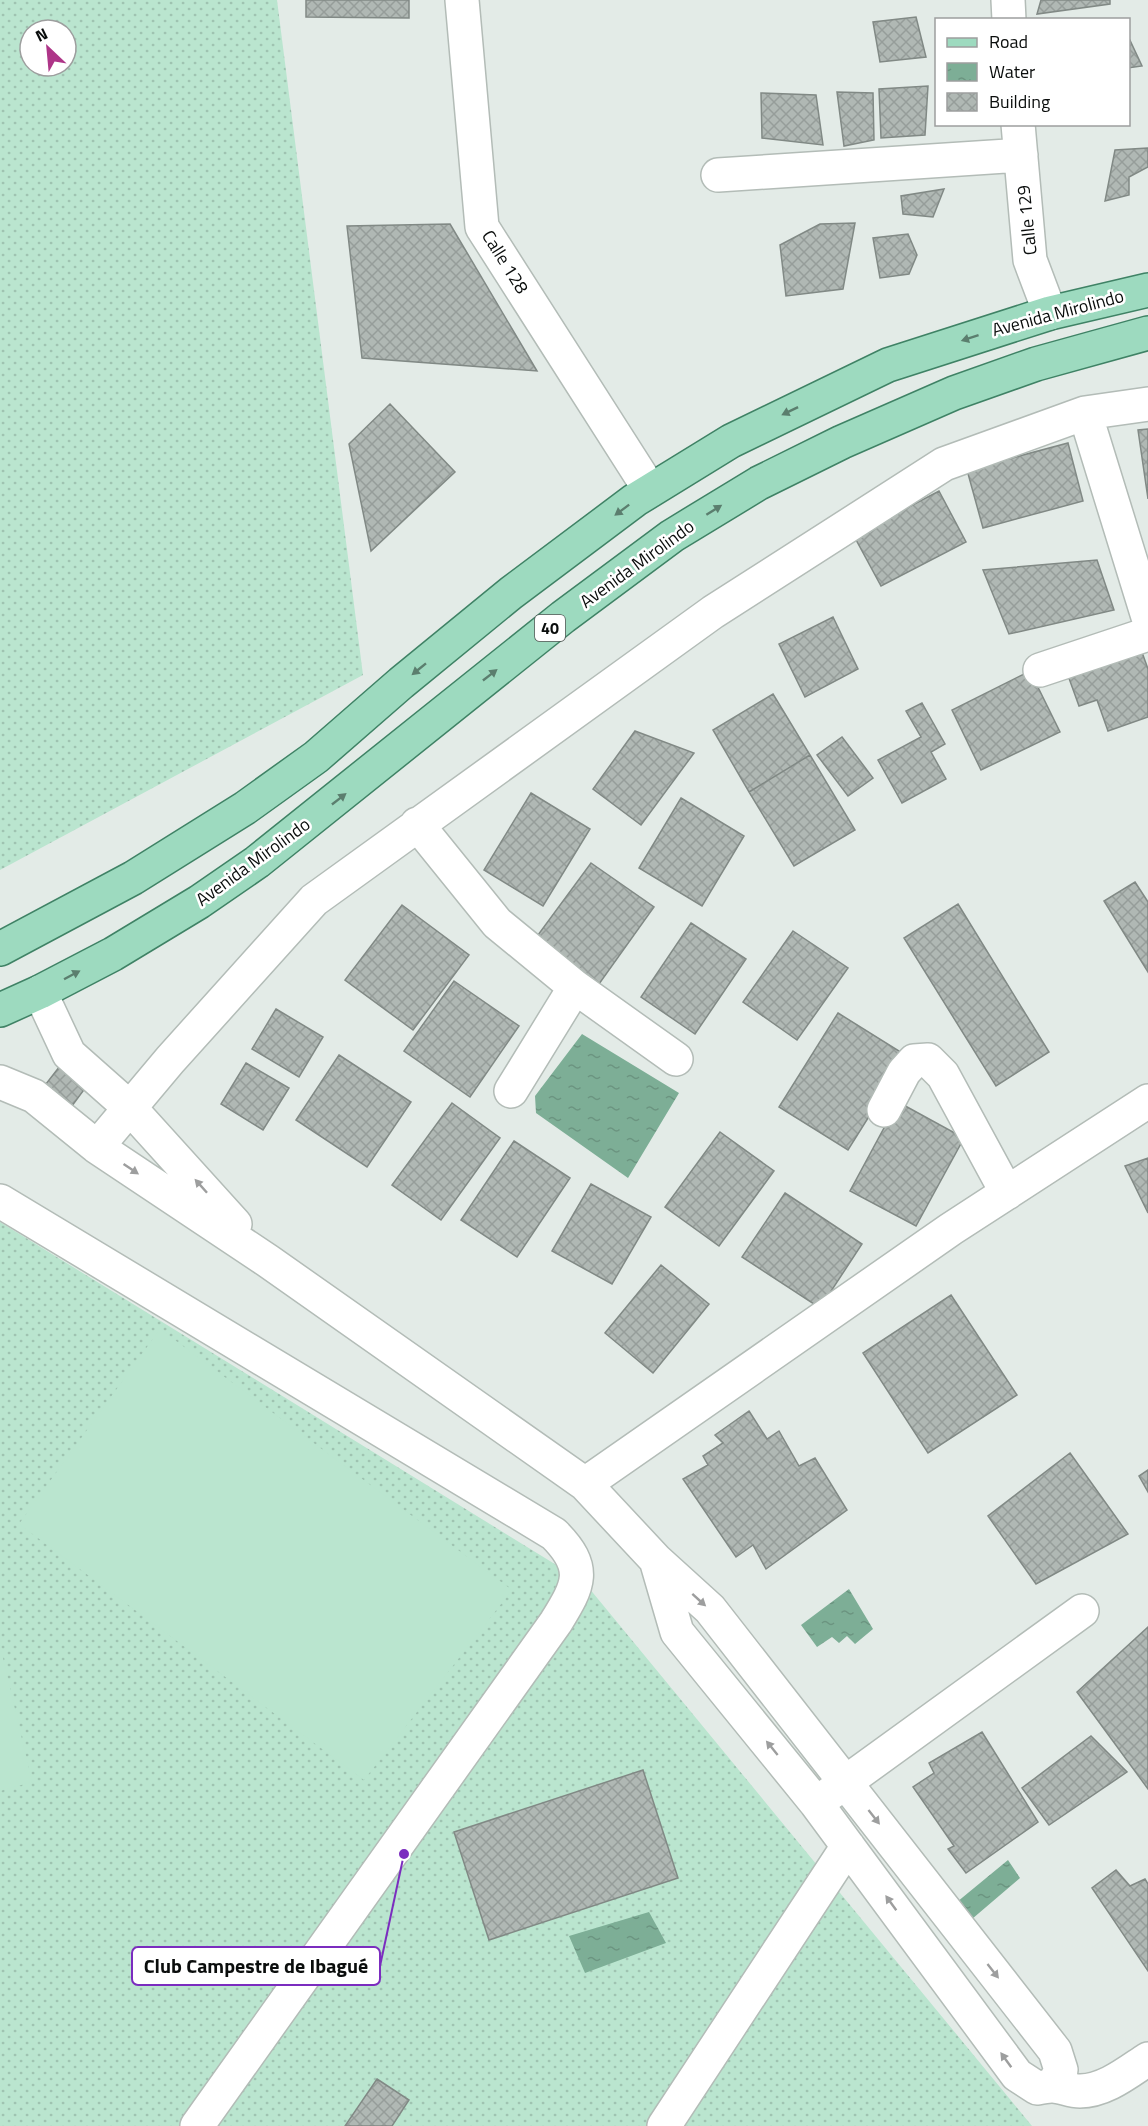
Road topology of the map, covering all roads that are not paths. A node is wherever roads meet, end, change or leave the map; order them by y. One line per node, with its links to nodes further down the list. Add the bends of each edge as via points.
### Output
1 (462, 0): 11 (street, Calle 128, via 482,227)
2 (1008, 0): 3 (street)
3 (1009, 18)
4 (1020, 140): 5 (street); 7 (street, Calle 129, via 1030,260)
5 (718, 175)
6 (1148, 290): 7 (main road, Avenida Mirolindo)
7 (1050, 313): 11 (main road, Avenida Mirolindo, one-way to 11, via 888,365 731,441)
8 (1148, 333): 18 (main road, Avenida Mirolindo / 40, one-way to 8, via 113,954 257,862 563,617 672,536 759,483 954,393 1036,364)
9 (1148, 404): 10 (street)
10 (1085, 413): 12 (street); 15 (street, via 944,464 713,612)
11 (650, 490): 16 (main road, Avenida Mirolindo, one-way to 16, via 511,592 316,757 245,808 133,878)
12 (1148, 617)
13 (1148, 634): 14 (street)
14 (1040, 670)
15 (417, 824): 17 (street, via 497,923); 24 (street, via 315,900)
16 (0, 949)
17 (575, 987): 20 (street); 22 (street)
18 (40, 992): 19 (main road, Avenida Mirolindo / 40); 24 (street, via 69,1054)
19 (0, 1010)
20 (676, 1059)
21 (0, 1082): 26 (street, via 34,1096)
22 (511, 1091)
23 (1148, 1101): 27 (street)
24 (130, 1108): 26 (street); 29 (street, one-way to 24)
25 (884, 1110): 27 (street, via 904,1072 914,1061 928,1060 943,1075)
26 (97, 1147): 29 (street, one-way to 29)
27 (1007, 1192): 30 (street)
28 (0, 1201): 38 (street, via 554,1534 570,1549 576,1565 576,1584 556,1622)
29 (268, 1261): 30 (street)
30 (585, 1484): 31 (street)
31 (656, 1560): 33 (street, one-way to 33, via 710,1609); 34 (street, one-way to 31, via 678,1632)
32 (1082, 1611): 33 (street)
33 (846, 1782): 34 (street); 37 (street, one-way to 37, via 1055,2051 1061,2070)
34 (816, 1803): 35 (street)
35 (848, 1846): 37 (street, one-way to 35, via 1037,2088 1017,2075); 39 (street)
36 (1148, 2059): 37 (street, via 1095,2089)
37 (1053, 2086)
38 (196, 2126)
39 (664, 2126)

